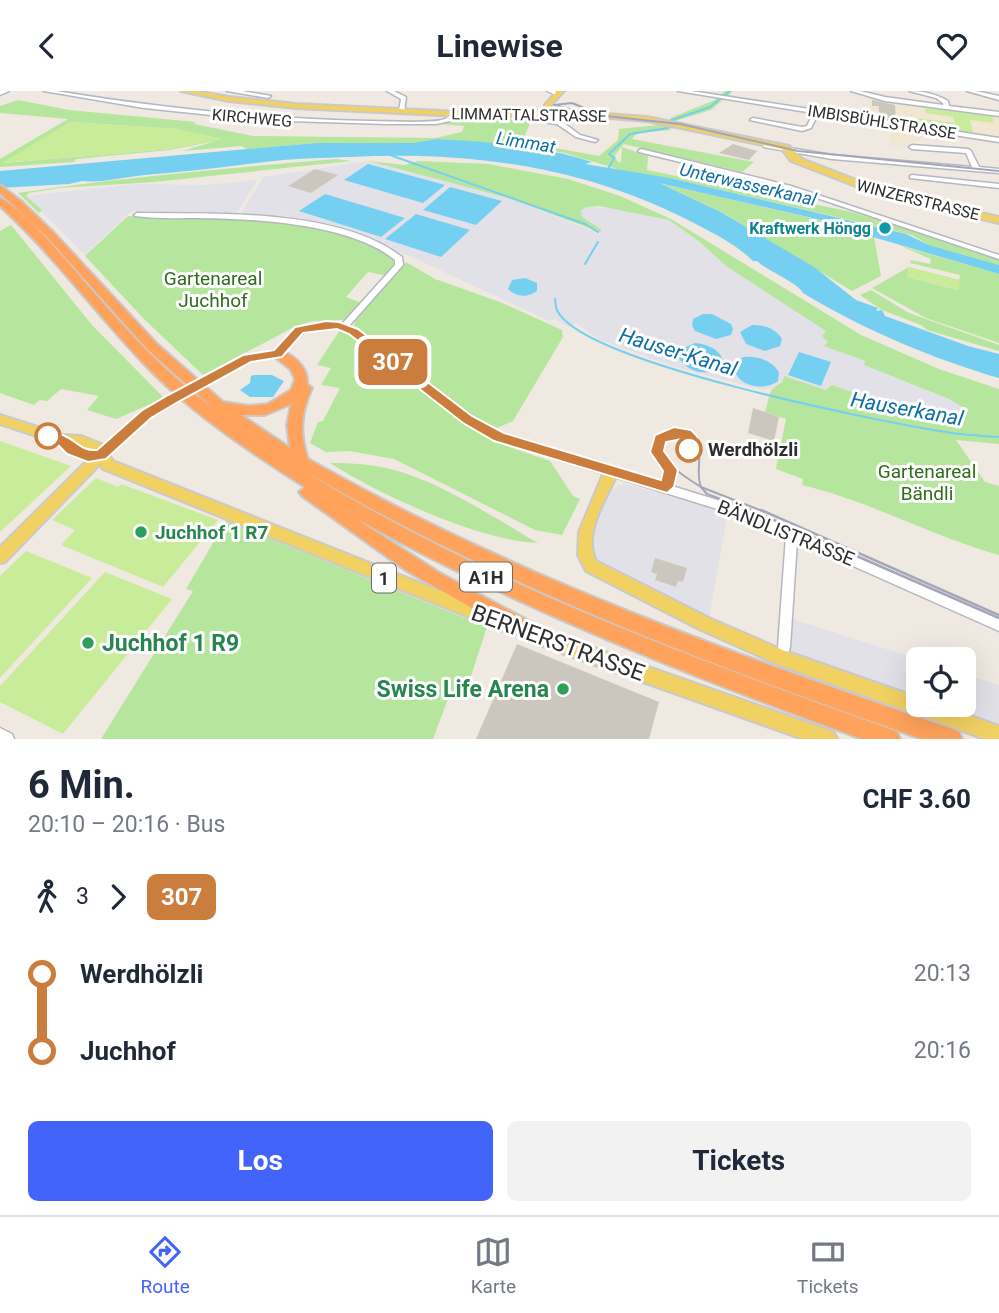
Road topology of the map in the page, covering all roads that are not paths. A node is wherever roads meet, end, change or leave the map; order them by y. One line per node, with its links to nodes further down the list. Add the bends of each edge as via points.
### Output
1 (6, 91): 10 (street)
2 (47, 91): 19 (street, KIRCHWEG, via 144,107 283,121 436,122)
3 (184, 91): 11 (main road, LIMMATTALSTRASSE)
4 (230, 91): 14 (street, via 265,95)
5 (390, 91): 16 (street, via 403,96)
6 (681, 91): 18 (street, IMBISBÜHLSTRASSE)
7 (854, 91): 15 (street)
8 (912, 91): 15 (street, via 941,98)
9 (970, 91): 13 (street)
10 (0, 93)
11 (204, 93): 14 (main road, LIMMATTALSTRASSE)
12 (556, 93): 17 (main road)
13 (999, 98)
14 (252, 102): 16 (main road, LIMMATTALSTRASSE)
15 (946, 107): 21 (street)
16 (404, 111): 19 (main road, LIMMATTALSTRASSE)
17 (548, 112): 20 (main road, LIMMATTALSTRASSE); 23 (main road, LIMMATTALSTRASSE, via 657,120)
18 (816, 112): 22 (street, via 810,125 802,129); 25 (street, IMBISBÜHLSTRASSE)
19 (456, 114): 20 (main road, LIMMATTALSTRASSE)
20 (517, 114): 24 (street, via 559,122 578,136)
21 (999, 114)
22 (753, 120)
23 (735, 137): 26 (main road, LIMMATTALSTRASSE); 29 (main road, LIMMATTALSTRASSE)
24 (594, 140)
25 (999, 140)
26 (766, 146): 29 (main road, WINZERSTRASSE)
27 (912, 147): 33 (street, via 968,151)
28 (641, 151): 42 (street, via 789,187)
29 (786, 151): 30 (main road, WINZERSTRASSE); 31 (street, LIMMATTALSTRASSE)
30 (801, 157): 31 (street, LIMMATTALSTRASSE); 41 (main road, WINZERSTRASSE, via 879,192)
31 (843, 157): 32 (street, LIMMATTALSTRASSE)
32 (911, 163): 33 (street, LIMMATTALSTRASSE); 35 (street)
33 (976, 169): 34 (street, LIMMATTALSTRASSE)
34 (995, 171): 36 (street)
35 (912, 177): 36 (street); 37 (street)
36 (999, 185)
37 (911, 187)
38 (0, 188): 39 (highway, A1H)
39 (5, 199): 47 (highway, A1H, via 41,226 154,349); 50 (highway, A1H, via 133,346 192,399 195,407 257,453)
40 (137, 215): 43 (street, via 285,219 382,247 399,259 399,265)
41 (999, 220)
42 (999, 257)
43 (344, 327): 44 (street, via 320,325 299,330); 51 (street, BÄNDLISTRASSE, via 488,432)
44 (277, 354): 45 (street, via 248,358); 47 (highway, via 301,374 301,384 292,397 276,407 256,411); 50 (highway, via 298,361 308,376)
45 (204, 381)
46 (173, 399): 49 (street, via 146,415)
47 (216, 403): 50 (highway, A1H)
48 (0, 419): 49 (main road, BERNERSTRASSE / 1, via 62,440 88,456)
49 (101, 455): 53 (main road); 55 (main road, BERNERSTRASSE / 1, via 108,465)
50 (283, 458): 55 (highway, via 421,571); 61 (highway, A1H, via 378,523 504,586 618,635); 62 (highway, A1H, via 302,463 467,550 565,594 739,663)
51 (611, 472): 52 (street, BÄNDLISTRASSE, via 746,513); 57 (main road, via 586,535 584,551 591,566 740,640)
52 (792, 533): 54 (street, BÄNDLISTRASSE); 56 (street)
53 (0, 557)
54 (999, 625)
55 (540, 637): 60 (main road, BERNERSTRASSE / 1)
56 (784, 647)
57 (999, 735)
58 (0, 736): 59 (street)
59 (7, 739)
60 (828, 739)
61 (890, 739)
62 (953, 739)

